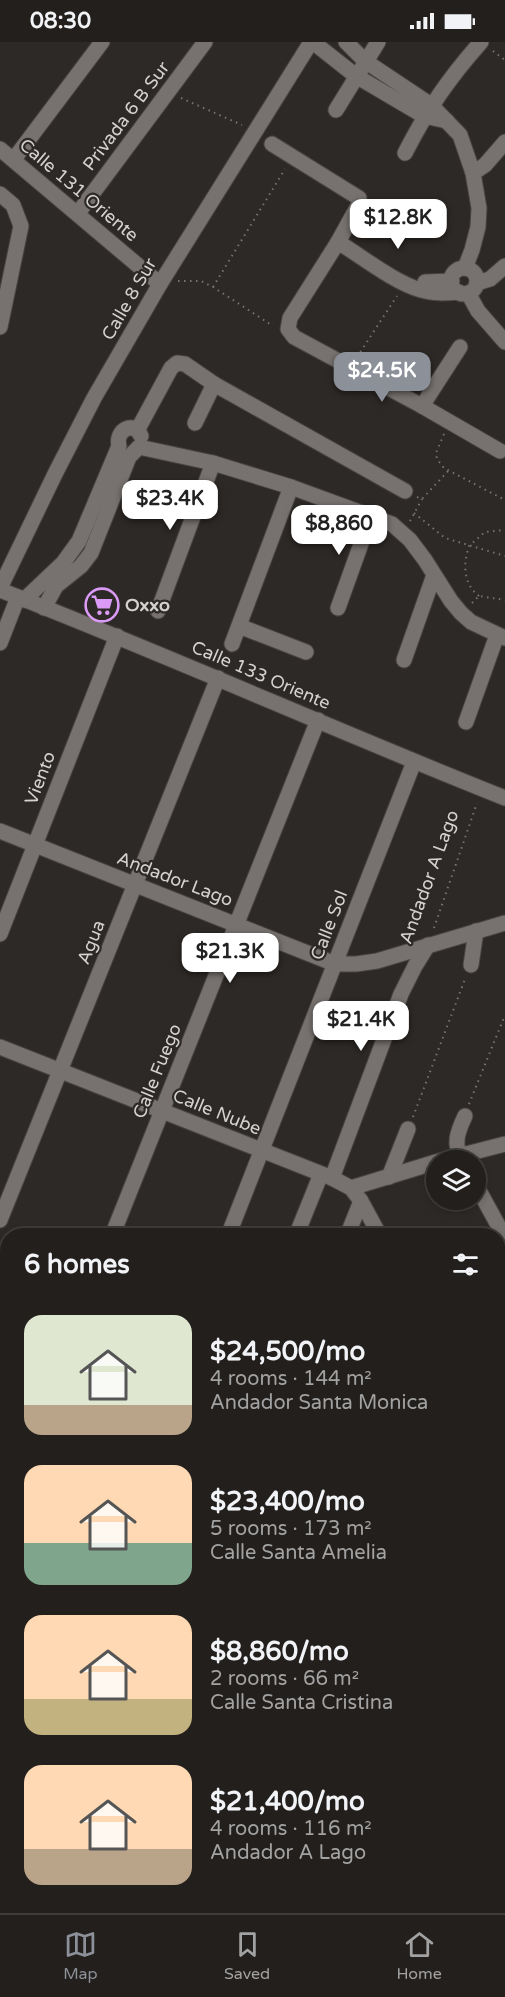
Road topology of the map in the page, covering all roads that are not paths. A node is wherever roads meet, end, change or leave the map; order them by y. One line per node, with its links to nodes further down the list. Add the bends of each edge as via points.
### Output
1 (102, 42): 15 (street)
2 (205, 42): 18 (street, Privada 6 B Sur)
3 (312, 42): 8 (street); 21 (street, Calle 8 Sur)
4 (346, 42): 7 (street)
5 (378, 42): 7 (street)
6 (481, 42): 10 (street)
7 (365, 61): 8 (street); 10 (street)
8 (356, 76): 9 (street); 10 (street)
9 (336, 111)
10 (427, 111): 14 (street); 16 (street, via 460,135)
11 (505, 141): 16 (street)
12 (272, 144): 19 (street, via 359,198)
13 (0, 149): 15 (street, Calle 131 Oriente)
14 (405, 153)
15 (14, 159): 18 (street, Calle 131 Oriente)
16 (473, 173): 22 (street, via 478,227 465,268 475,273)
17 (0, 194): 23 (street, via 13,205 21,226)
18 (78, 213): 21 (street, Calle 131 Oriente)
19 (341, 237): 22 (street, via 409,277); 22 (street, via 405,284 431,292); 27 (street, via 290,318 288,329 294,337)
20 (505, 266): 22 (street, via 490,279)
21 (160, 284): 38 (street, Calle 8 Sur, via 60,464)
22 (464, 287): 24 (street, via 478,311)
23 (0, 327)
24 (505, 342)
25 (460, 347): 27 (street)
26 (214, 384): 28 (street); 29 (street, via 177,363); 34 (street)
27 (422, 406): 31 (street)
28 (195, 423)
29 (134, 428): 30 (street, via 142,438); 36 (street, via 120,434 119,446 79,541)
30 (139, 447): 32 (street); 36 (street, via 129,457 91,553)
31 (500, 452)
32 (213, 463): 33 (street); 42 (street)
33 (291, 487): 35 (street); 43 (street)
34 (405, 491)
35 (371, 516): 37 (street, via 392,524 404,534); 41 (street)
36 (75, 561): 39 (street); 40 (street)
37 (434, 575): 45 (street, via 461,613); 49 (street)
38 (0, 589): 39 (street, Calle 133 Oriente)
39 (21, 598): 40 (street, Calle 133 Oriente); 46 (street)
40 (44, 608): 44 (street, Calle 133 Oriente)
41 (338, 608)
42 (158, 611)
43 (239, 626): 47 (street); 48 (street)
44 (117, 636): 50 (street, Calle 133 Oriente); 56 (street, Viento)
45 (501, 636): 52 (street)
46 (0, 643)
47 (232, 644)
48 (306, 652)
49 (404, 660)
50 (218, 678): 51 (street, Calle 133 Oriente); 57 (street, Agua)
51 (318, 720): 53 (street, Calle 133 Oriente); 59 (street, Calle Fuego)
52 (466, 722)
53 (414, 762): 54 (street, Calle 133 Oriente); 63 (street, Calle Sol)
54 (505, 798)
55 (0, 831): 56 (street, Andador Lago)
56 (35, 844): 57 (street, Andador Lago); 61 (street, Viento)
57 (135, 884): 59 (street, Andador Lago); 66 (street, Agua)
58 (505, 923): 60 (street)
59 (236, 924): 63 (street, Andador Lago); 67 (street, Calle Fuego)
60 (476, 931): 62 (street); 64 (street)
61 (0, 934)
62 (428, 945): 63 (street, via 377,961); 75 (street, Andador A Lago, via 401,994)
63 (335, 964): 71 (street, Calle Sol)
64 (471, 965)
65 (0, 1047): 66 (street, Calle Nube)
66 (60, 1071): 67 (street, Calle Nube); 80 (street, Agua)
67 (162, 1111): 71 (street, Calle Nube); 81 (street, Calle Fuego)
68 (465, 1116): 72 (street, via 457,1134)
69 (408, 1130): 76 (street)
70 (505, 1144): 73 (street)
71 (262, 1150): 75 (street, Calle Nube); 82 (street, Calle Sol)
72 (458, 1150)
73 (486, 1150)
74 (426, 1165): 76 (street)
75 (326, 1176): 77 (street, Calle Nube); 83 (street, Andador A Lago)
76 (389, 1177): 77 (street)
77 (351, 1188): 78 (street)
78 (361, 1201): 84 (street); 85 (street)
79 (486, 1203): 86 (street)
80 (1, 1217)
81 (115, 1228)
82 (231, 1228)
83 (300, 1228)
84 (350, 1228)
85 (376, 1228)
86 (500, 1228)

